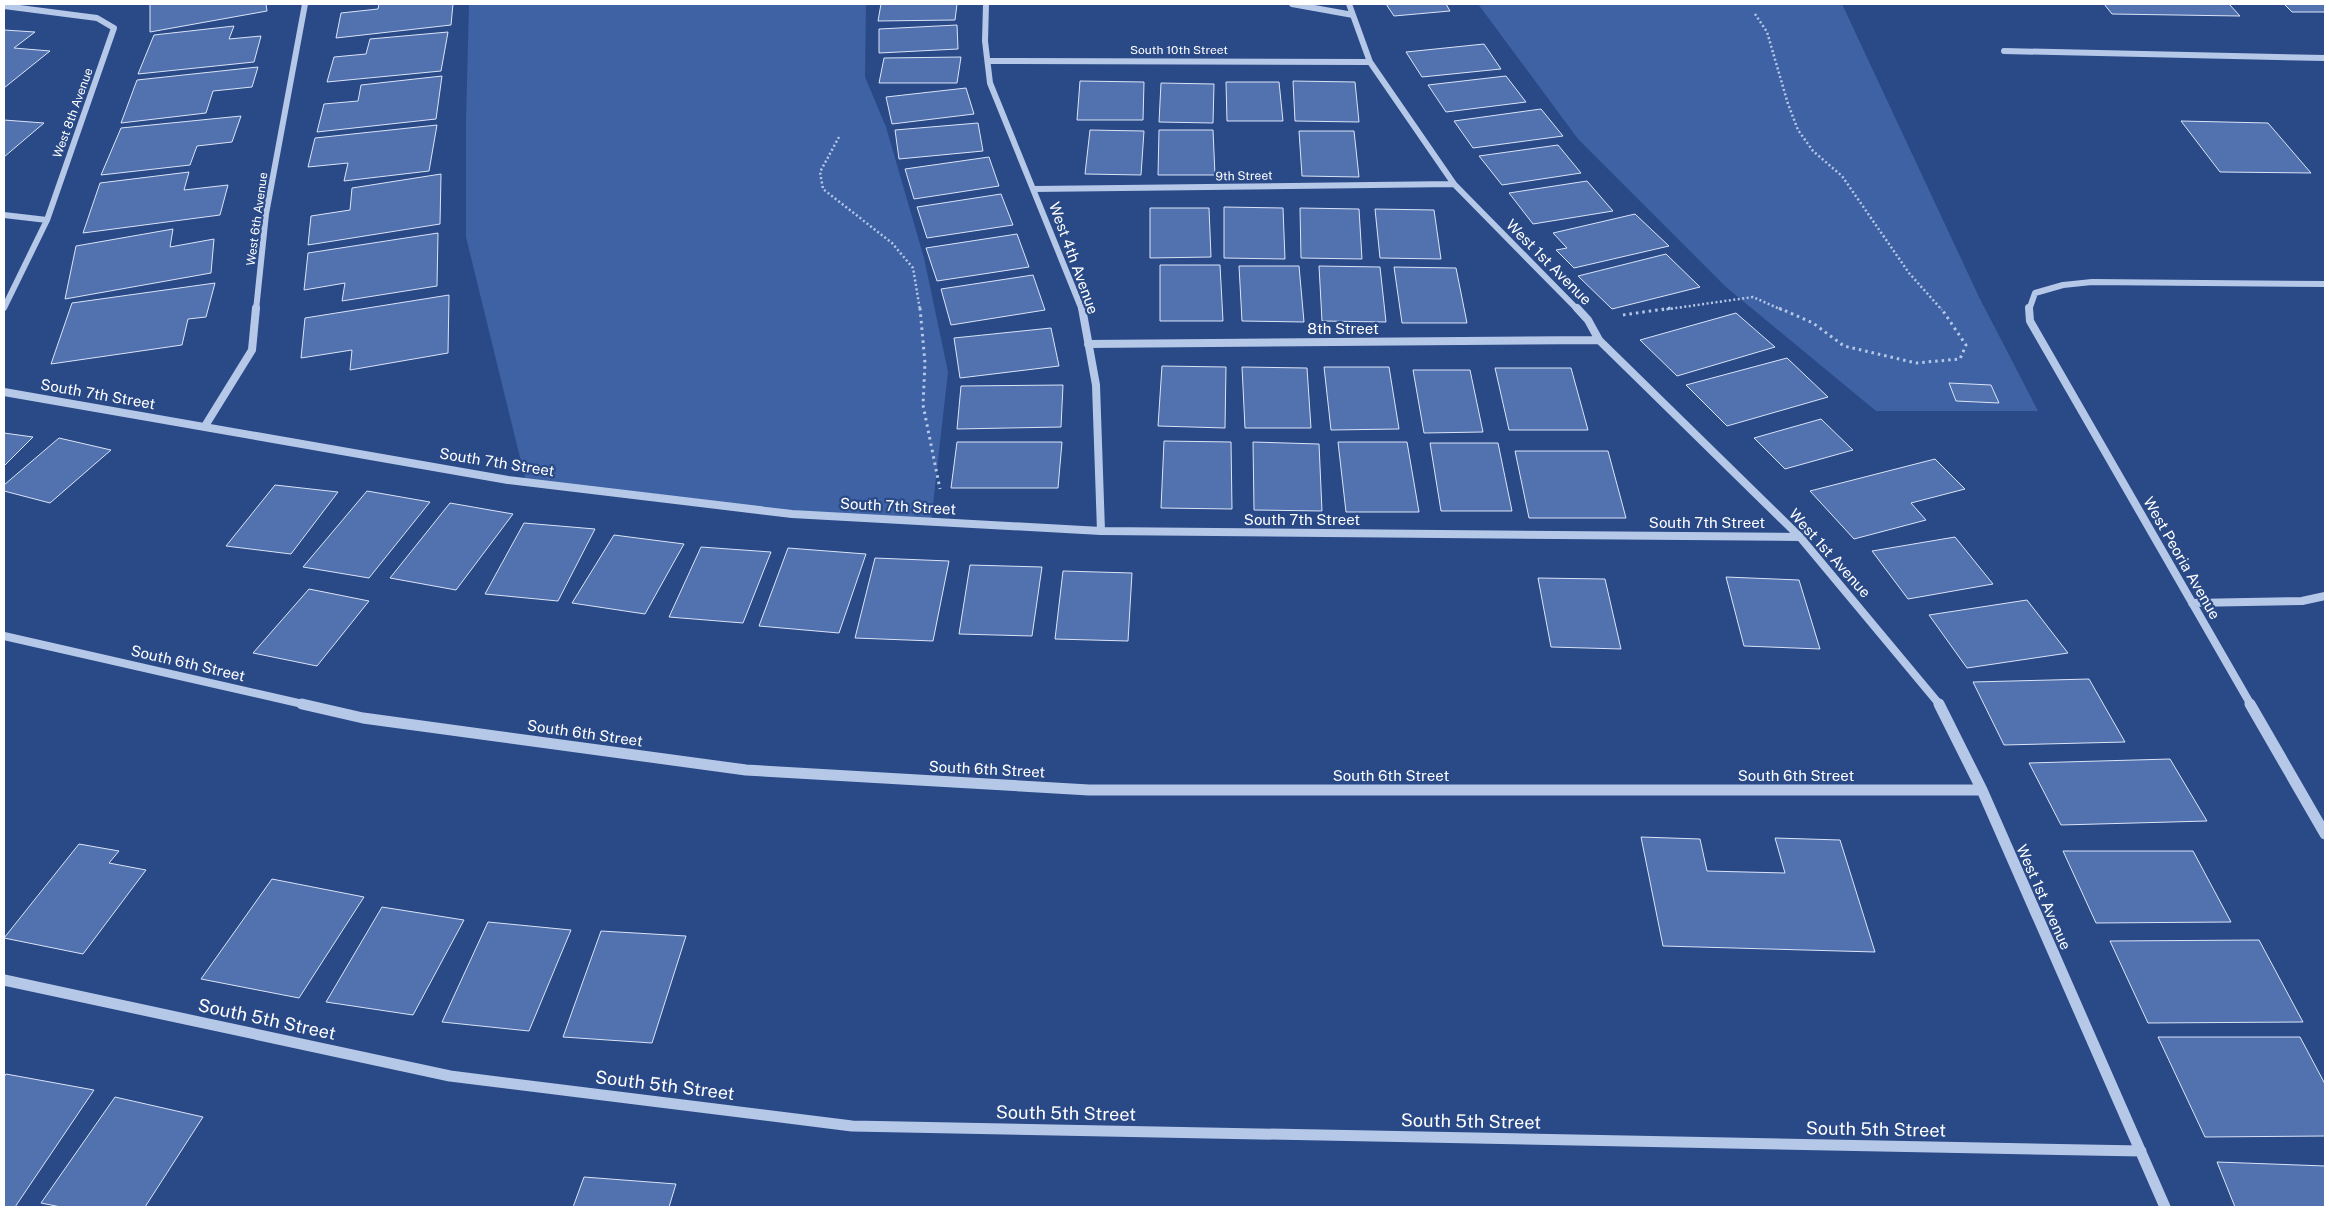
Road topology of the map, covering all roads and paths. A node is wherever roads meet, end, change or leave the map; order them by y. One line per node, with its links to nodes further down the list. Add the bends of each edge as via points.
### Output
1 (305, 4): 23 (street, West 6th Avenue, via 266,214 252,350)
2 (986, 4): 10 (street, West 4th Avenue)
3 (1292, 4): 7 (street)
4 (1349, 4): 7 (street, West 1st Avenue)
5 (4, 6): 16 (street, West 8th Avenue, via 97,18 114,28)
6 (1754, 14): 19 (path, via 1767,32 1798,130 1813,151 1842,176 1909,274 1942,310 1966,344 1960,359 1916,363 1844,346 1813,323 1753,297)
7 (1353, 15): 11 (street, West 1st Avenue)
8 (2004, 51): 9 (street)
9 (2325, 58)
10 (988, 61): 11 (street, South 10th Street); 14 (street, West 4th Avenue, via 990,84)
11 (1370, 62): 13 (street, West 1st Avenue)
12 (839, 137): 24 (path, via 820,172 823,189 892,242 913,268 925,363 923,405 942,500)
13 (1454, 184): 14 (street, 9th Street); 19 (street, West 1st Avenue)
14 (1034, 189): 21 (street, West 4th Avenue, via 1082,308)
15 (4, 215): 16 (street)
16 (47, 220): 18 (street, West 8th Avenue)
17 (2325, 284): 28 (street, West Peoria Avenue, via 2092,282 2064,285 2035,294 2029,307 2030,321)
18 (4, 308)
19 (1588, 320): 20 (street, West 1st Avenue)
20 (1599, 340): 21 (street, 8th Street); 26 (street, West 1st Avenue)
21 (1088, 344): 25 (street, West 4th Avenue, via 1096,385)
22 (4, 392): 23 (street, South 7th Street)
23 (205, 426): 24 (street, South 7th Street, via 508,480 792,514)
24 (940, 522): 25 (street, South 7th Street)
25 (1102, 531): 26 (street, South 7th Street)
26 (1800, 537): 30 (street, West 1st Avenue, via 1941,706)
27 (2325, 596): 28 (street, via 2302,601)
28 (2192, 603): 31 (street, West Peoria Avenue)
29 (4, 636): 30 (street, South 6th Street, via 363,718 746,770 1089,790)
30 (1982, 790): 33 (street, West 1st Avenue)
31 (2325, 834)
32 (4, 980): 33 (street, South 5th Street, via 450,1076 852,1126)
33 (2141, 1151): 34 (street, West 1st Avenue)
34 (2165, 1207)

